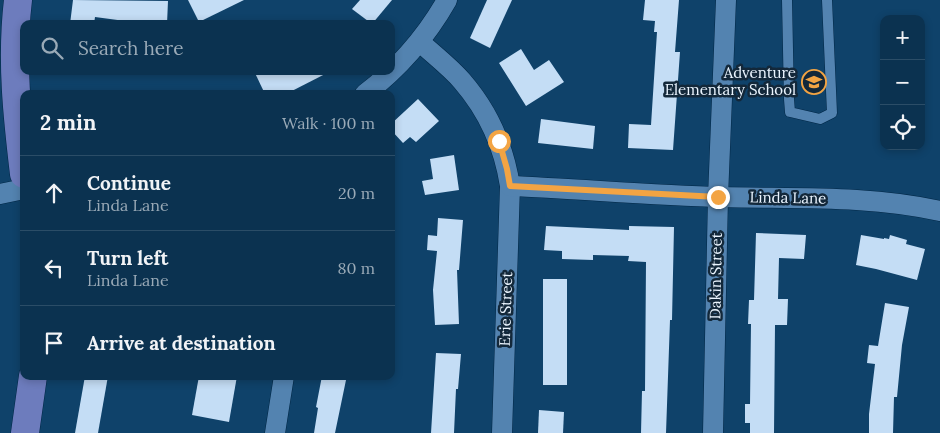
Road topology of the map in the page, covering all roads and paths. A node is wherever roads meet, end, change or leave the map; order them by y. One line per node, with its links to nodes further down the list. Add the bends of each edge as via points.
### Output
1 (18, 0): 10 (street, via 14,61)
2 (446, 0): 6 (street)
3 (726, 0): 14 (street, Dakin Street)
4 (787, 0): 5 (lane, via 790,112 820,119 832,114)
5 (827, 0)
6 (420, 42): 7 (street); 11 (street, via 462,81 486,114 499,141)
7 (395, 67)
8 (387, 75): 9 (street)
9 (370, 90)
10 (20, 137)
11 (510, 186): 14 (street, Linda Lane); 20 (street, Erie Street)
12 (20, 190): 13 (street)
13 (0, 194)
14 (718, 197): 15 (street, Linda Lane, via 840,200 903,204); 21 (street, Dakin Street)
15 (940, 211)
16 (32, 380): 18 (street)
17 (283, 380): 19 (street)
18 (25, 433)
19 (275, 433)
20 (502, 433)
21 (713, 433)

